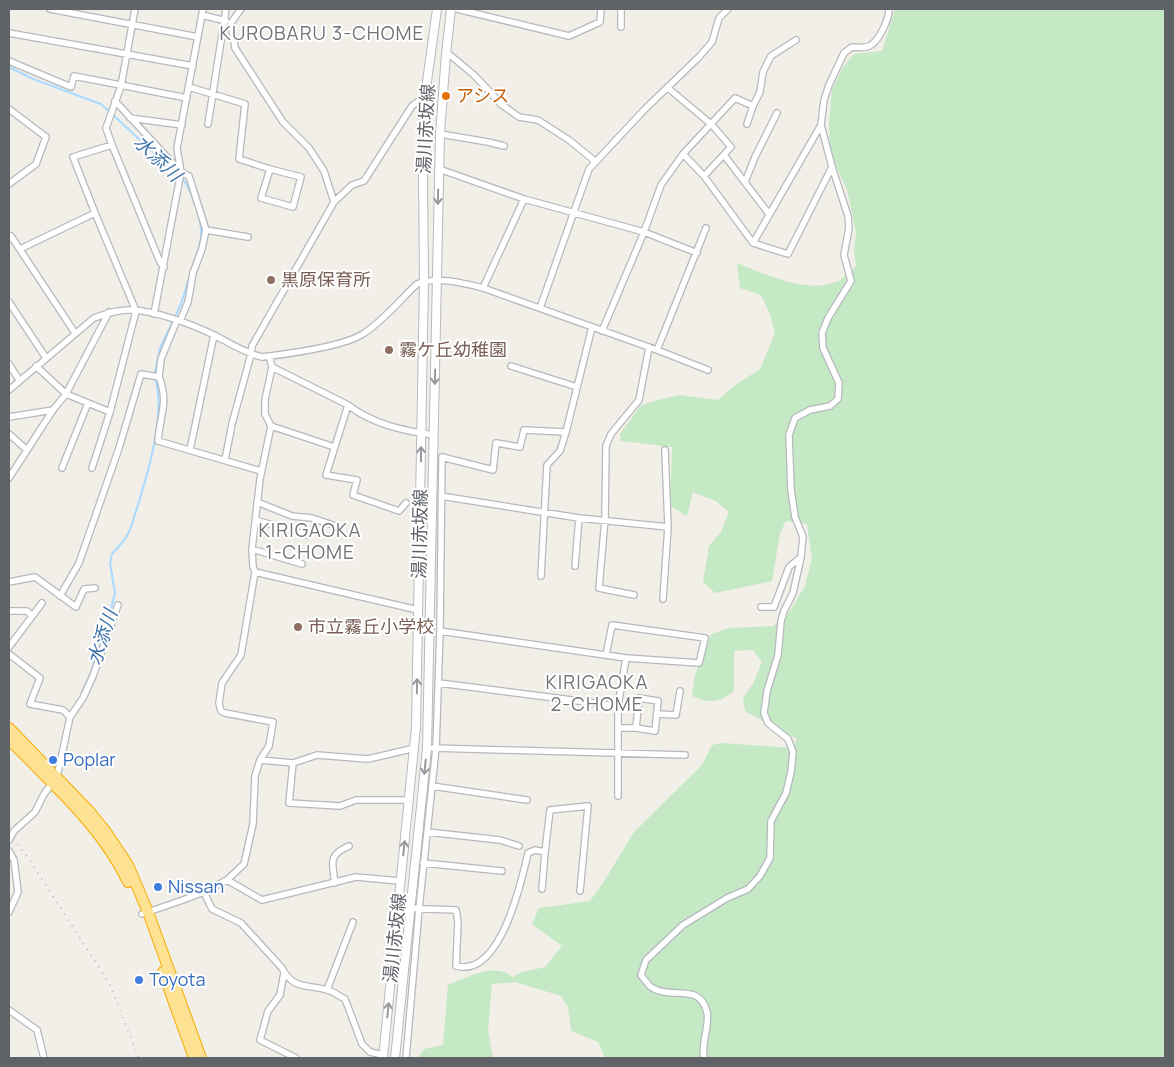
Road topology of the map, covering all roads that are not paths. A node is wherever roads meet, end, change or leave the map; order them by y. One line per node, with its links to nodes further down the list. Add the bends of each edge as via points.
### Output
1 (50, 9): 15 (street)
2 (136, 9): 15 (street)
3 (226, 9): 13 (street)
4 (241, 9): 14 (street)
5 (436, 9): 28 (main road, 湯川赤坂線)
6 (451, 9): 20 (main road, 湯川赤坂線)
7 (457, 9): 8 (street, via 569,36 600,22)
8 (601, 9)
9 (621, 9): 16 (street)
10 (728, 9): 26 (street, via 719,18 712,42)
11 (889, 9): 39 (street, via 878,38 871,45 852,47 844,53 824,100)
12 (202, 12): 13 (street); 18 (street)
13 (224, 21): 14 (street); 27 (street)
14 (231, 22): 54 (street, via 235,48 282,122 309,148 324,171)
15 (133, 24): 18 (street); 21 (street)
16 (621, 27)
17 (9, 33): 21 (street)
18 (198, 37): 23 (street)
19 (796, 40): 31 (street, via 771,56 762,72 760,92)
20 (446, 54): 40 (main road, 湯川赤坂線); 45 (street, via 467,69 502,105 519,117 538,120)
21 (127, 55): 23 (street); 24 (street)
22 (9, 61): 24 (street, via 72,87 74,76)
23 (193, 66): 25 (street)
24 (121, 86): 29 (street); 30 (street)
25 (189, 86): 27 (street); 29 (street)
26 (668, 88): 38 (street); 45 (street)
27 (212, 94): 35 (street); 47 (street, via 245,104 239,158)
28 (425, 96): 54 (street, via 412,106 364,181 352,186); 67 (main road, 湯川赤坂線)
29 (187, 98): 37 (street)
30 (115, 101): 34 (street); 41 (street, via 106,128)
31 (754, 106): 36 (street); 38 (street, via 735,98)
32 (9, 109): 52 (street, via 46,137 36,164)
33 (777, 113): 51 (street)
34 (130, 118): 37 (street); 49 (street)
35 (208, 124)
36 (746, 124)
37 (182, 125): 49 (street, via 177,148)
38 (712, 125): 43 (street); 44 (street, via 731,147)
39 (821, 125): 46 (street); 57 (street)
40 (440, 134): 42 (street); 48 (main road, 湯川赤坂線)
41 (112, 145): 56 (street, via 73,157); 66 (street)
42 (504, 146)
43 (682, 154): 50 (street); 60 (street, via 661,186)
44 (724, 155): 50 (street); 51 (street)
45 (596, 162): 55 (street, via 589,169)
46 (832, 167): 63 (street, via 788,254); 125 (street, via 848,216 844,255 851,281 822,333 823,348 839,384 838,400 796,418 789,435 791,490 795,517 803,536)
47 (270, 169): 47 (street, via 261,198 293,207 301,177)
48 (439, 169): 53 (street); 68 (main road, 湯川赤坂線, one-way to 68)
49 (181, 172): 59 (street, via 189,176); 66 (street)
50 (704, 176): 63 (street)
51 (745, 182): 57 (street)
52 (9, 184)
53 (524, 199): 55 (street); 69 (street)
54 (334, 202): 82 (street, via 252,346)
55 (575, 212): 60 (street); 71 (street)
56 (94, 213): 64 (street); 72 (street)
57 (769, 214): 63 (street)
58 (706, 228): 65 (street)
59 (206, 230): 61 (street); 75 (street, via 188,302)
60 (644, 232): 65 (street); 77 (street)
61 (248, 237)
62 (9, 238): 64 (street, via 11,236)
63 (753, 243)
64 (20, 249): 78 (street)
65 (697, 253): 81 (street)
66 (164, 267): 74 (street)
67 (424, 281): 68 (street); 83 (street, via 362,335 328,346); 102 (main road, 湯川赤坂線)
68 (436, 282): 69 (street, via 459,281); 104 (main road, 湯川赤坂線, one-way to 104)
69 (483, 288): 71 (street)
70 (9, 302): 84 (street)
71 (540, 308): 76 (street)
72 (136, 311): 73 (street); 74 (street); 98 (street)
73 (109, 312): 78 (street, via 94,318); 94 (street)
74 (154, 314): 75 (street)
75 (178, 321): 79 (street); 90 (street, via 161,360)
76 (592, 326): 77 (street); 92 (street)
77 (602, 331): 80 (street)
78 (75, 333): 84 (street)
79 (214, 335): 82 (street); 107 (street)
80 (649, 347): 81 (street); 119 (street, via 639,400 611,434 606,446)
81 (657, 350): 89 (street)
82 (251, 354): 83 (street); 109 (street)
83 (269, 356): 88 (street)
84 (46, 358): 86 (street)
85 (9, 364): 91 (street)
86 (36, 366): 91 (street); 94 (street)
87 (510, 366): 92 (street)
88 (272, 367): 96 (street); 100 (street, via 265,400 265,414)
89 (708, 370)
90 (159, 377): 107 (street, via 164,390 164,408 158,441); 133 (street, via 142,374 78,563)
91 (19, 380): 93 (street)
92 (577, 387): 101 (street)
93 (9, 390)
94 (66, 394): 95 (street); 97 (street)
95 (88, 403): 98 (street); 110 (street)
96 (348, 405): 102 (street, via 358,414); 105 (street)
97 (52, 410): 99 (street); 106 (street)
98 (110, 412): 111 (street)
99 (9, 417)
100 (271, 426): 105 (street); 112 (street)
101 (566, 432): 114 (street, via 524,430 520,447 496,442 493,470 442,457); 117 (street, via 560,451 547,465)
102 (421, 433): 104 (street); 138 (main road, 湯川赤坂線, one-way to 102)
103 (9, 434): 106 (street)
104 (434, 435): 156 (main road, 湯川赤坂線)
105 (334, 447): 116 (street, via 326,475 357,480 353,495 399,511)
106 (27, 450): 113 (street)
107 (190, 450): 109 (street)
108 (665, 450): 122 (street)
109 (225, 460): 112 (street)
110 (62, 468)
111 (92, 468)
112 (261, 471): 115 (street)
113 (9, 478)
114 (441, 496): 117 (street); 141 (street)
115 (257, 502): 120 (street); 121 (street, via 292,516)
116 (406, 503)
117 (545, 512): 118 (street); 129 (street)
118 (579, 518): 119 (street); 127 (street)
119 (605, 519): 122 (street); 132 (street, via 599,588)
120 (255, 520): 123 (street); 124 (street)
121 (336, 526)
122 (668, 527): 134 (street)
123 (307, 535)
124 (252, 549): 126 (street); 128 (street)
125 (801, 557): 137 (street, via 789,566 774,607); 197 (street, via 793,593 781,622 778,656 764,713 768,723 788,739 793,752 786,793 772,821 770,858 748,889 683,925 646,960 641,975 651,987 666,993 692,993 702,1000 707,1014 702,1049)
126 (302, 564)
127 (575, 566)
128 (255, 572): 138 (street); 160 (street, via 241,655 222,683 218,703 225,713 273,722 269,746)
129 (541, 576)
130 (9, 582): 133 (street, via 35,577)
131 (95, 588): 133 (street, via 84,589 76,607)
132 (634, 595)
133 (60, 596)
134 (663, 599)
135 (42, 603): 140 (street)
136 (118, 605): 150 (street, via 93,676)
137 (761, 607)
138 (418, 610): 155 (main road, 湯川赤坂線, one-way to 138)
139 (9, 611): 140 (street, via 27,611)
140 (32, 616): 142 (street)
141 (440, 631): 144 (street); 146 (street)
142 (9, 647)
143 (9, 654): 150 (street, via 40,678 30,704 63,710)
144 (606, 655): 145 (street); 145 (street, via 612,625 705,638 699,663)
145 (626, 658): 148 (street)
146 (439, 683): 148 (street); 157 (street)
147 (680, 691): 149 (street, via 676,715)
148 (618, 706): 152 (street)
149 (656, 714): 153 (street, via 655,731); 153 (street, via 658,701 639,698)
150 (70, 717): 162 (street)
151 (9, 728): 162 (highway)
152 (619, 728): 153 (street); 158 (street)
153 (636, 728)
154 (9, 739): 162 (highway)
155 (414, 748): 161 (street, via 368,759 317,755); 165 (main road, 湯川赤坂線)
156 (427, 748): 157 (street); 182 (main road, 湯川赤坂線, one-way to 182)
157 (436, 748): 158 (street); 163 (street)
158 (619, 754): 159 (street); 164 (street)
159 (686, 754)
160 (260, 760): 161 (street); 175 (street, via 255,776 253,824 244,864)
161 (293, 763): 165 (street, via 289,804 340,806 356,800)
162 (54, 780): 168 (street, via 35,812); 184 (highway, via 106,832 128,865)
163 (432, 786): 166 (street); 167 (street)
164 (618, 796)
165 (409, 800): 176 (main road, 湯川赤坂線, one-way to 165)
166 (526, 800)
167 (427, 832): 170 (street, via 500,840); 173 (street)
168 (9, 840)
169 (349, 846): 177 (street, via 337,851 332,862)
170 (519, 846)
171 (9, 851): 183 (street, via 14,860 18,892)
172 (545, 852): 178 (street); 179 (street, via 550,810 588,806); 182 (street, via 534,850 528,853 512,910 497,944 483,961 464,968 456,966 456,910)
173 (423, 863): 174 (street); 182 (street)
174 (502, 871)
175 (227, 880): 177 (street, via 262,900); 180 (street)
176 (400, 881): 177 (street, via 356,877); 181 (main road, 湯川赤坂線)
177 (335, 883)
178 (542, 889)
179 (580, 891)
180 (204, 892): 184 (street); 186 (street, via 212,909 241,923)
181 (398, 908): 182 (street); 190 (main road, 湯川赤坂線, one-way to 181)
182 (415, 908): 195 (main road, 湯川赤坂線); 196 (street)
183 (9, 912)
184 (145, 913): 192 (highway); 193 (highway)
185 (353, 922): 187 (street)
186 (284, 973): 187 (street, via 299,986); 194 (street, via 280,995 268,1011 260,1040)
187 (327, 990): 189 (street, via 345,999 362,1044)
188 (9, 1010): 191 (street, via 37,1030)
189 (370, 1055): 190 (street)
190 (383, 1057)
191 (44, 1058)
192 (194, 1058)
193 (201, 1058)
194 (296, 1058)
195 (395, 1058)
196 (406, 1058)
197 (704, 1058)

